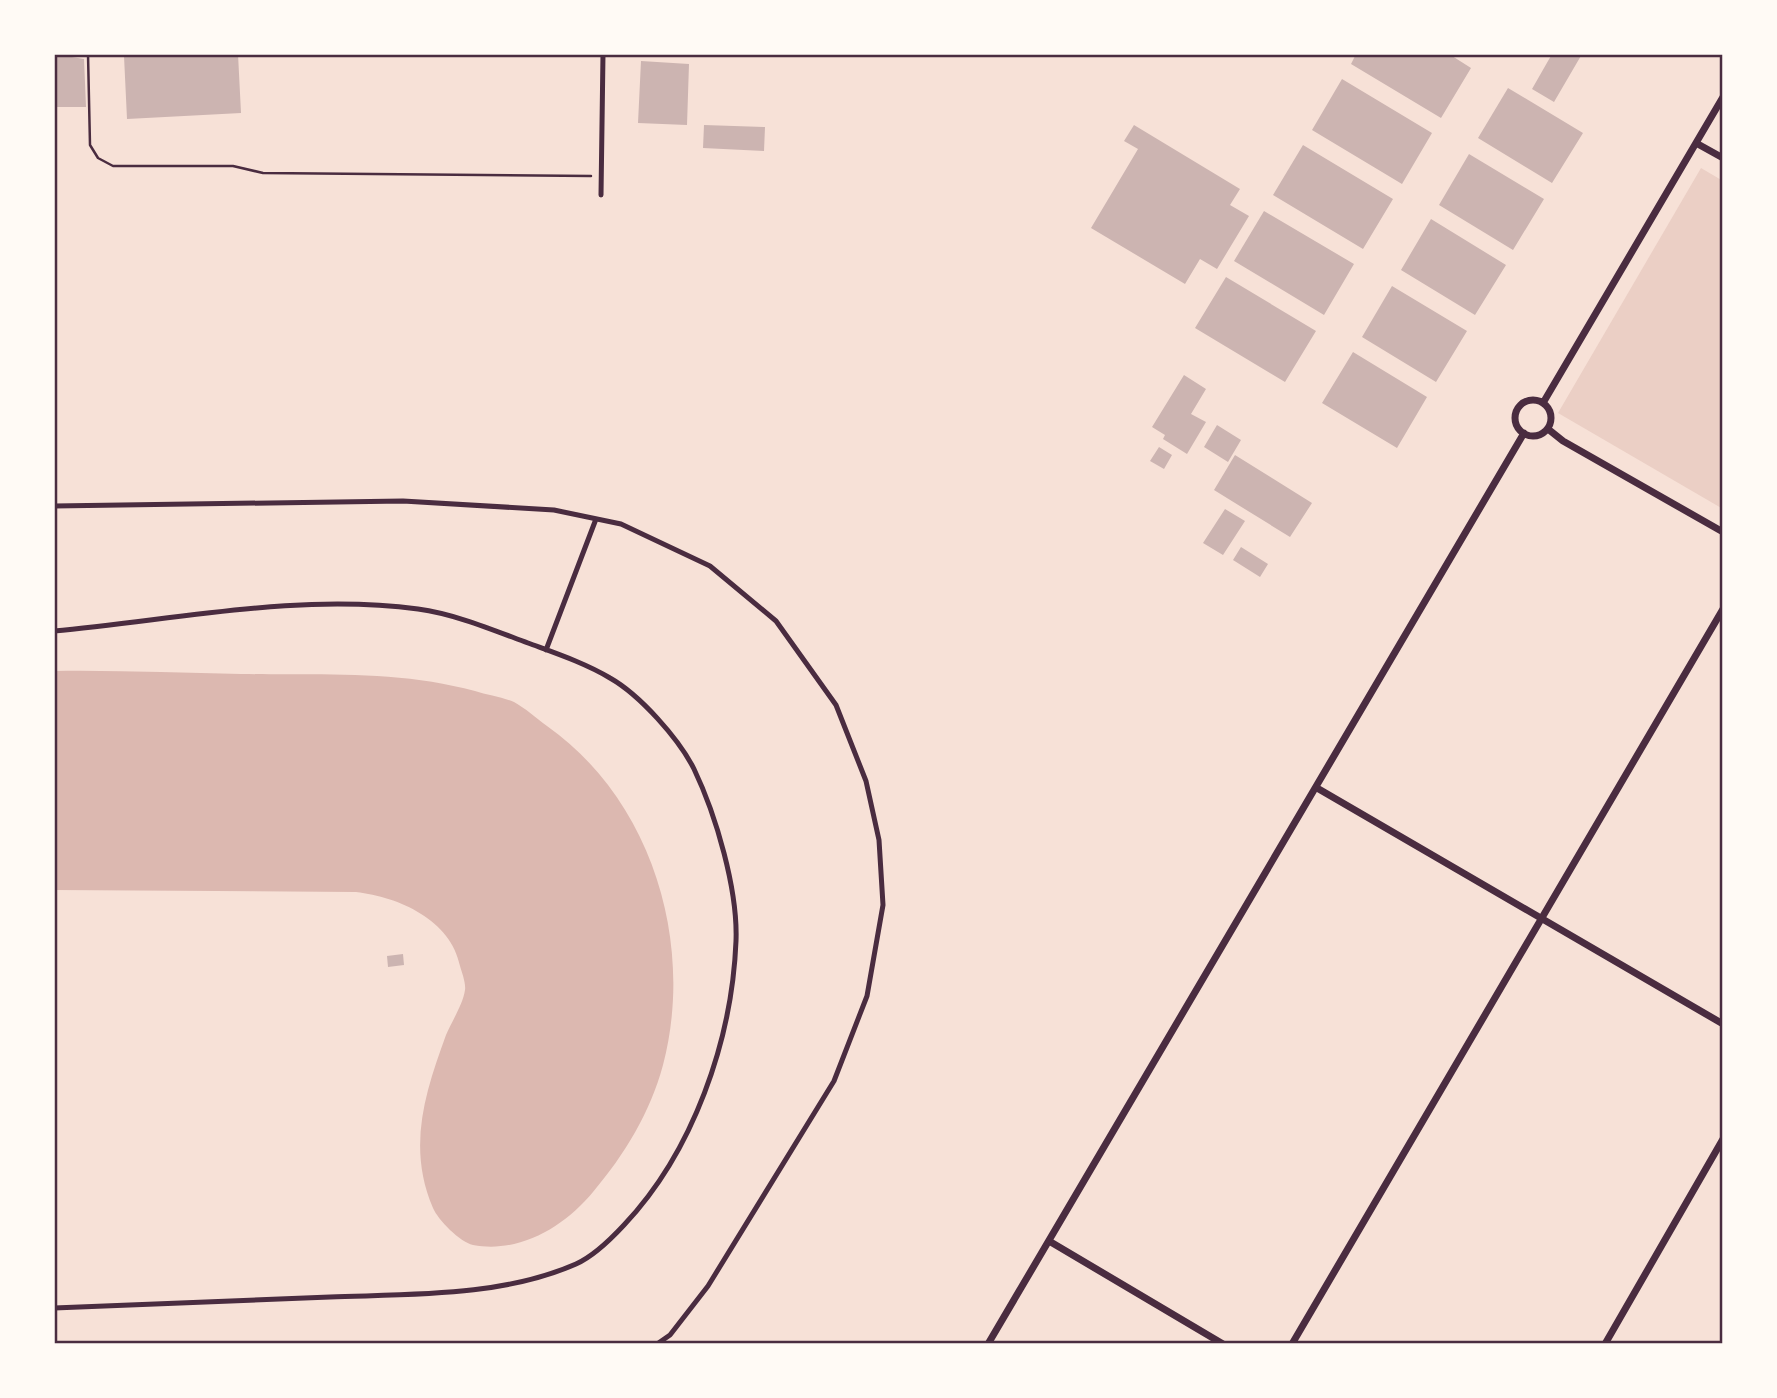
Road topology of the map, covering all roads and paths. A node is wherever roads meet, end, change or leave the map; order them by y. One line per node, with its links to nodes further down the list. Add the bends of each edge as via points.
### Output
1 (88, 54): 6 (path, via 90,145 98,158 113,166 233,166 262,173)
2 (603, 54): 6 (lane)
3 (1723, 97): 4 (street)
4 (1696, 142): 5 (street); 8 (street)
5 (1723, 158)
6 (601, 176): 7 (lane)
7 (601, 195)
8 (1543, 403): 9 (street, via 1550,412); 10 (street, via 1532,400 1519,408 1516,418)
9 (1548, 429): 10 (street, via 1538,436); 13 (street)
10 (1524, 433): 17 (street)
11 (54, 506): 12 (lane, via 403,501 554,510)
12 (596, 519): 16 (lane); 23 (lane, via 621,524 710,566 776,621 836,705 866,781 879,840 883,905 869,983 834,1081 708,1286 670,1335)
13 (1723, 532)
14 (1723, 609): 18 (street)
15 (54, 631): 16 (lane, via 250,607 329,604 420,609)
16 (546, 650): 22 (lane, via 612,678 663,724 693,767 730,883 736,938 727,1009 708,1083 680,1152 652,1195 612,1238 580,1262 523,1282 429,1293)
17 (1317, 788): 18 (street); 21 (street)
18 (1541, 916): 19 (street); 26 (street)
19 (1723, 1024)
20 (1723, 1139): 27 (street)
21 (1049, 1241): 24 (street); 25 (street)
22 (54, 1308)
23 (657, 1344)
24 (988, 1344)
25 (1223, 1344)
26 (1292, 1344)
27 (1605, 1344)

